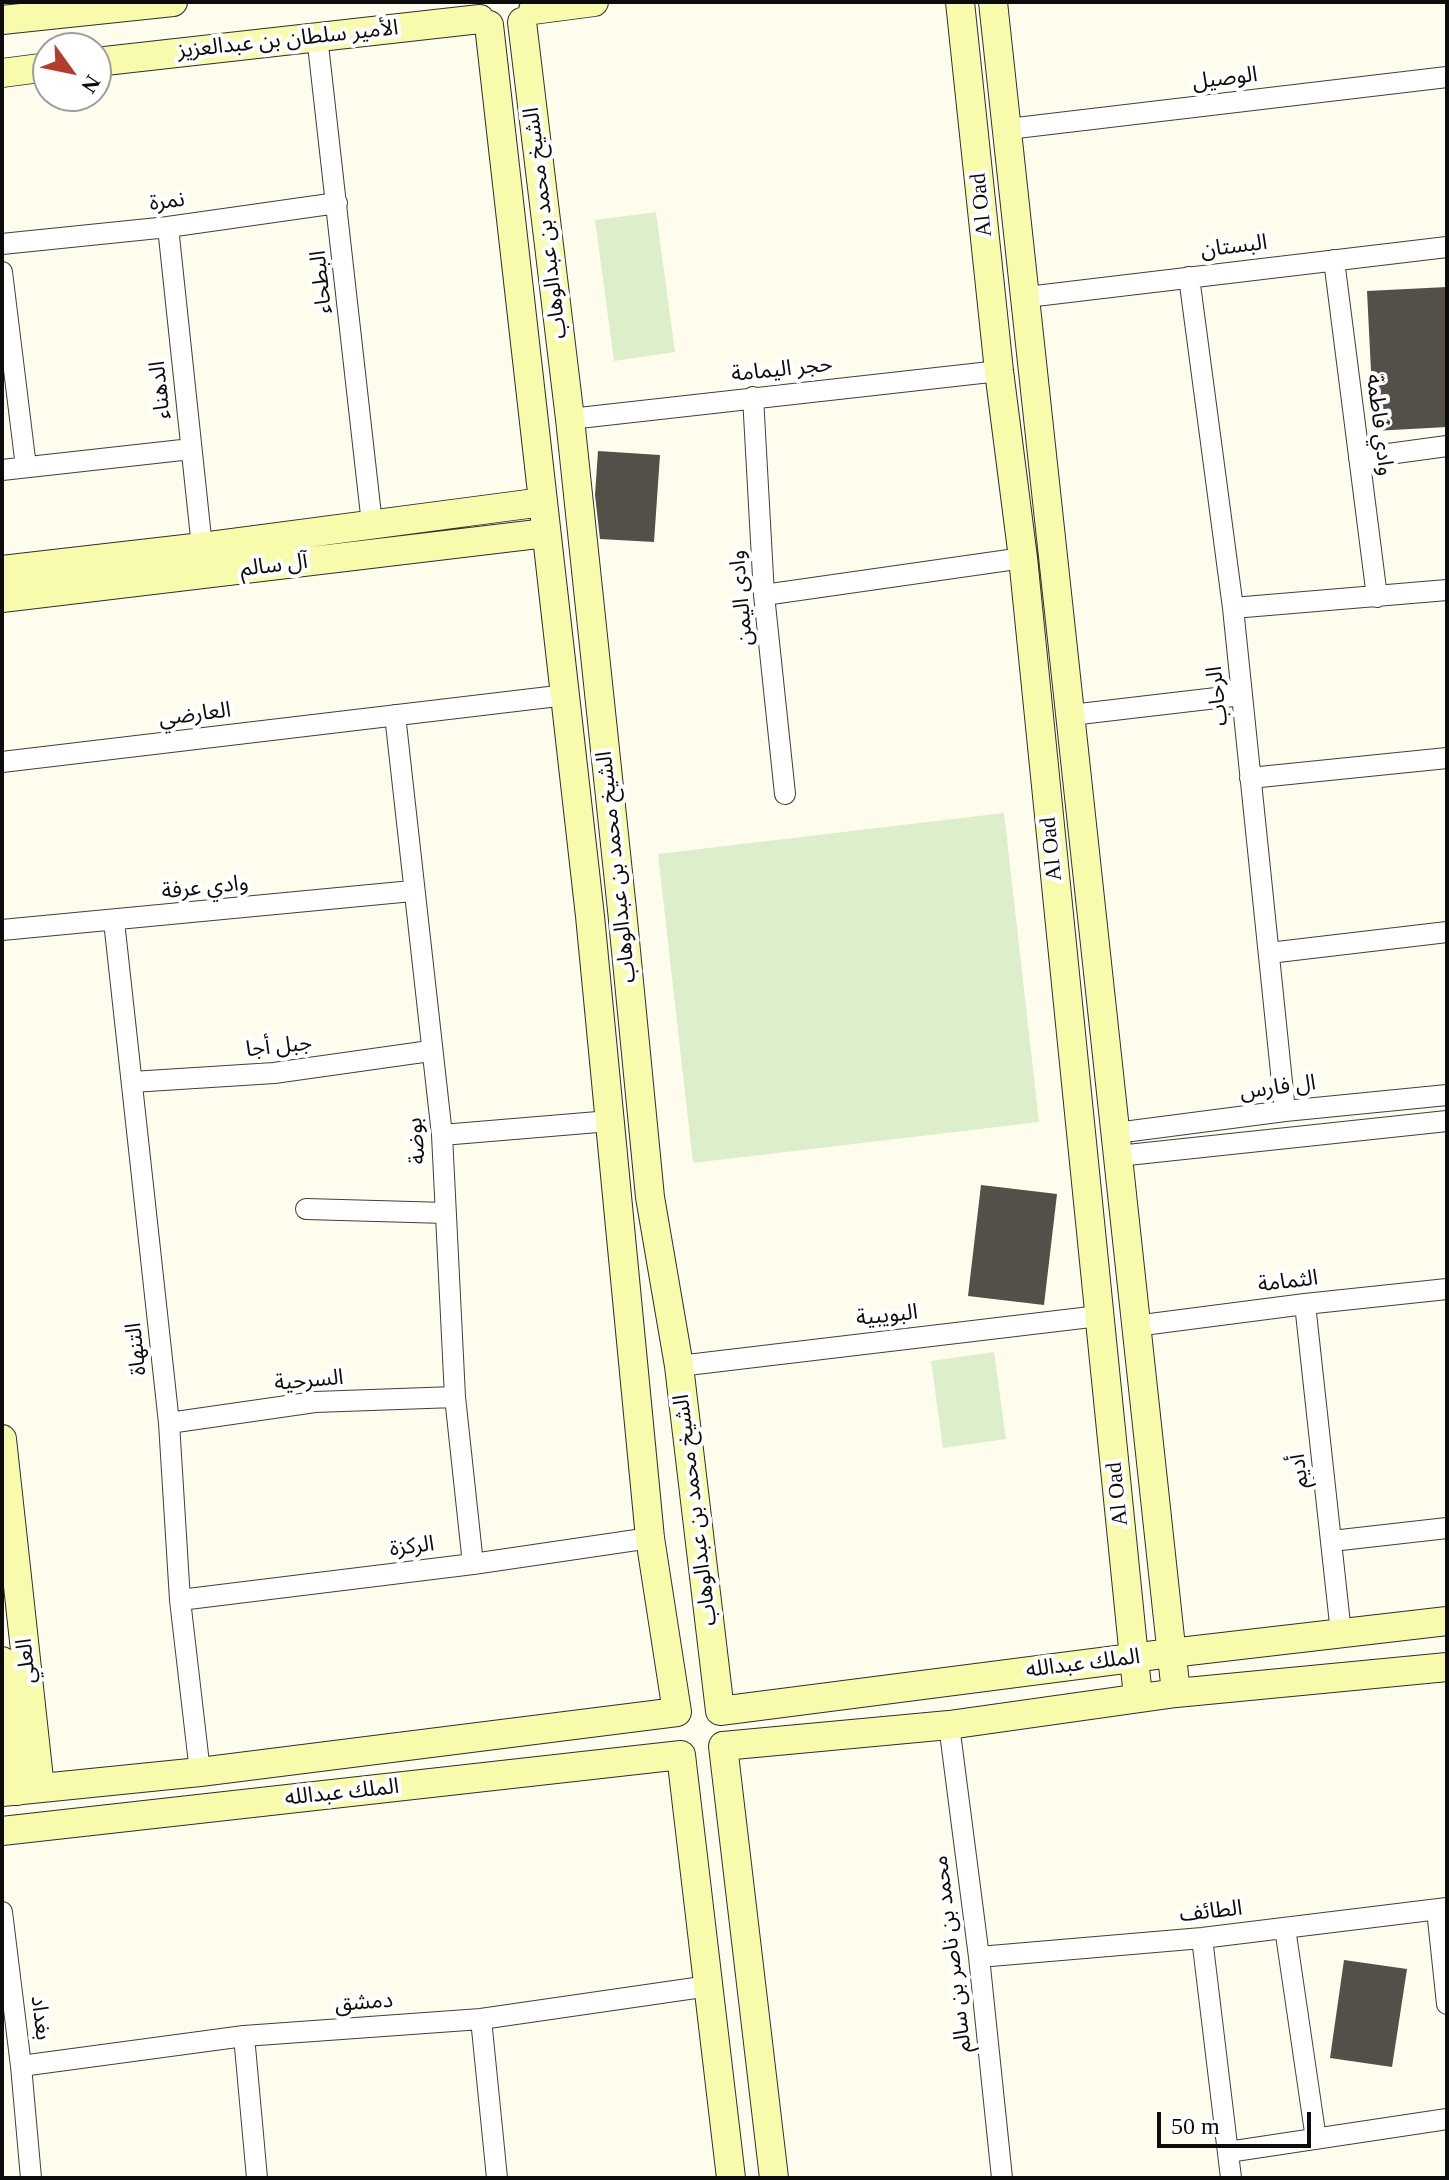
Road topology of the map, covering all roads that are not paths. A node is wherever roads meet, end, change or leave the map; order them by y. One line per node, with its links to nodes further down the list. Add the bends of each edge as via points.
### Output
1 (173, 2): 6 (street)
2 (594, 2): 5 (street)
3 (960, 2): 22 (street, Al Oad)
4 (993, 2): 13 (street, Al Oad)
5 (530, 11): 7 (street, الأمير سلطان بن عبدالعزيز, via 511,27); 24 (street, الشيخ محمد بن عبدالوهاب)
6 (5, 14)
7 (480, 15): 8 (street, الأمير سلطان بن عبدالعزيز); 30 (street, الشيخ محمد بن عبدالوهاب)
8 (317, 36): 9 (street, الأمير سلطان بن عبدالعزيز); 14 (street, البطحاء)
9 (112, 60)
10 (32, 69): 11 (street)
11 (2, 73)
12 (1447, 77): 13 (street, الوصيل)
13 (1008, 129): 21 (street, Al Oad)
14 (337, 203): 15 (street, نمرة); 31 (street, البطحاء)
15 (168, 227): 16 (street, نمرة); 26 (street, الدهناء)
16 (2, 244)
17 (1447, 247): 18 (street, البستان)
18 (1334, 260): 20 (street, البستان); 27 (street, وادي فاطمة)
19 (2, 272): 28 (street)
20 (1189, 277): 21 (street, البستان); 40 (street, الرحاب)
21 (1027, 297): 44 (street, Al Oad)
22 (999, 371): 23 (street, حجر اليمامة); 34 (street, Al Oad)
23 (753, 397): 24 (street, حجر اليمامة); 37 (street, وادى اليمن)
24 (570, 419): 49 (street, الشيخ محمد بن عبدالوهاب)
25 (1447, 446): 27 (street)
26 (191, 449): 28 (street); 33 (street, الدهناء)
27 (1359, 458): 38 (street, وادي فاطمة)
28 (26, 467): 29 (street)
29 (2, 470)
30 (543, 502): 31 (street, آل سالم); 32 (street, الشيخ محمد بن عبدالوهاب)
31 (372, 524): 33 (street, آل سالم)
32 (546, 533): 39 (street, آل سالم); 41 (street, الشيخ محمد بن عبدالوهاب)
33 (202, 547): 35 (street, آل سالم)
34 (1023, 558): 37 (street); 68 (street, Al Oad)
35 (2, 570)
36 (1447, 590): 38 (street)
37 (764, 595): 48 (street, وادى اليمن)
38 (1377, 597): 40 (street)
39 (2, 598)
40 (1233, 608): 42 (street, الرحاب)
41 (566, 695): 43 (street, العارضي); 50 (street, الشيخ محمد بن عبدالوهاب)
42 (1242, 695): 44 (street); 47 (street, الرحاب)
43 (395, 715): 46 (street, العارضي); 51 (street, بوضة)
44 (1071, 715): 63 (street, Al Oad)
45 (1447, 758): 47 (street)
46 (2, 762)
47 (1250, 778): 55 (street, الرحاب)
48 (785, 794)
49 (616, 851): 50 (street); 70 (street, الشيخ محمد بن عبدالوهاب, via 650,1197)
50 (583, 856): 60 (street, الشيخ محمد بن عبدالوهاب)
51 (412, 891): 52 (street, وادي عرفة); 56 (street, بوضة)
52 (114, 921): 53 (street, وادي عرفة); 57 (street, التنهاة)
53 (2, 930)
54 (1447, 932): 55 (street)
55 (1269, 953): 59 (street, الرحاب)
56 (430, 1051): 57 (street, جبل أجا, via 274,1073); 62 (street, بوضة)
57 (132, 1082): 72 (street, التنهاة)
58 (1447, 1095): 59 (street, ال فارس)
59 (1285, 1111): 63 (street, ال فارس)
60 (610, 1121): 62 (street); 75 (street, الشيخ محمد بن عبدالوهاب)
61 (1447, 1121): 63 (street)
62 (442, 1135): 65 (street, بوضة)
63 (1117, 1144): 69 (street, Al Oad)
64 (306, 1209): 65 (street)
65 (446, 1213): 71 (street, بوضة)
66 (1447, 1289): 67 (street, الثمامة)
67 (1305, 1304): 69 (street, الثمامة); 76 (street, أديم)
68 (1099, 1316): 70 (street, البويبية); 82 (street, Al Oad)
69 (1135, 1326): 81 (street, Al Oad)
70 (679, 1366): 87 (street, الشيخ محمد بن عبدالوهاب)
71 (455, 1397): 72 (street, السرحية, via 315,1402); 77 (street, بوضة)
72 (169, 1423): 78 (street, التنهاة)
73 (2, 1439): 93 (street, العلي)
74 (1447, 1528): 76 (street)
75 (650, 1538): 77 (street, الركزة); 88 (street, الشيخ محمد بن عبدالوهاب)
76 (1332, 1541): 80 (street, أديم)
77 (473, 1564): 78 (street, الركزة)
78 (180, 1600): 92 (street, التنهاة)
79 (1447, 1621): 80 (street, الملك عبدالله)
80 (1341, 1633): 81 (street, الملك عبدالله)
81 (1171, 1653): 82 (street, الملك عبدالله); 85 (street, Al Oad)
82 (1135, 1658): 86 (street, Al Oad); 87 (street, الملك عبدالله)
83 (2, 1661): 93 (street, العلي)
84 (1447, 1667): 85 (street, الملك عبدالله)
85 (1176, 1693): 86 (street, الملك عبدالله)
86 (1138, 1697): 89 (street, الملك عبدالله)
87 (720, 1711): 88 (street, via 693,1702); 90 (street, via 727,1728)
88 (677, 1712): 91 (street, via 669,1729); 92 (street, الملك عبدالله)
89 (949, 1725): 90 (street, الملك عبدالله); 99 (street, محمد بن ناصر بن سالم)
90 (723, 1746): 91 (street, via 708,1759); 112 (street)
91 (681, 1755): 94 (street, الملك عبدالله); 100 (street)
92 (200, 1772): 93 (street, الملك عبدالله)
93 (20, 1790)
94 (2, 1831)
95 (1442, 1909): 97 (street, الطائف); 101 (street)
96 (2, 1912): 104 (street, بغداد)
97 (1285, 1928): 98 (street, الطائف); 106 (street)
98 (1202, 1938): 99 (street, الطائف); 107 (street)
99 (979, 1957): 113 (street, محمد بن ناصر بن سالم)
100 (709, 1986): 102 (street, دمشق); 111 (street)
101 (1447, 2004)
102 (481, 2019): 103 (street, دمشق); 110 (street)
103 (244, 2036): 104 (street, دمشق); 109 (street)
104 (21, 2066): 108 (street, بغداد)
105 (1447, 2119): 106 (street)
106 (1316, 2139): 107 (street)
107 (1228, 2152): 114 (street)
108 (31, 2178)
109 (257, 2178)
110 (497, 2178)
111 (731, 2178)
112 (774, 2178)
113 (1002, 2178)
114 (1231, 2178)

